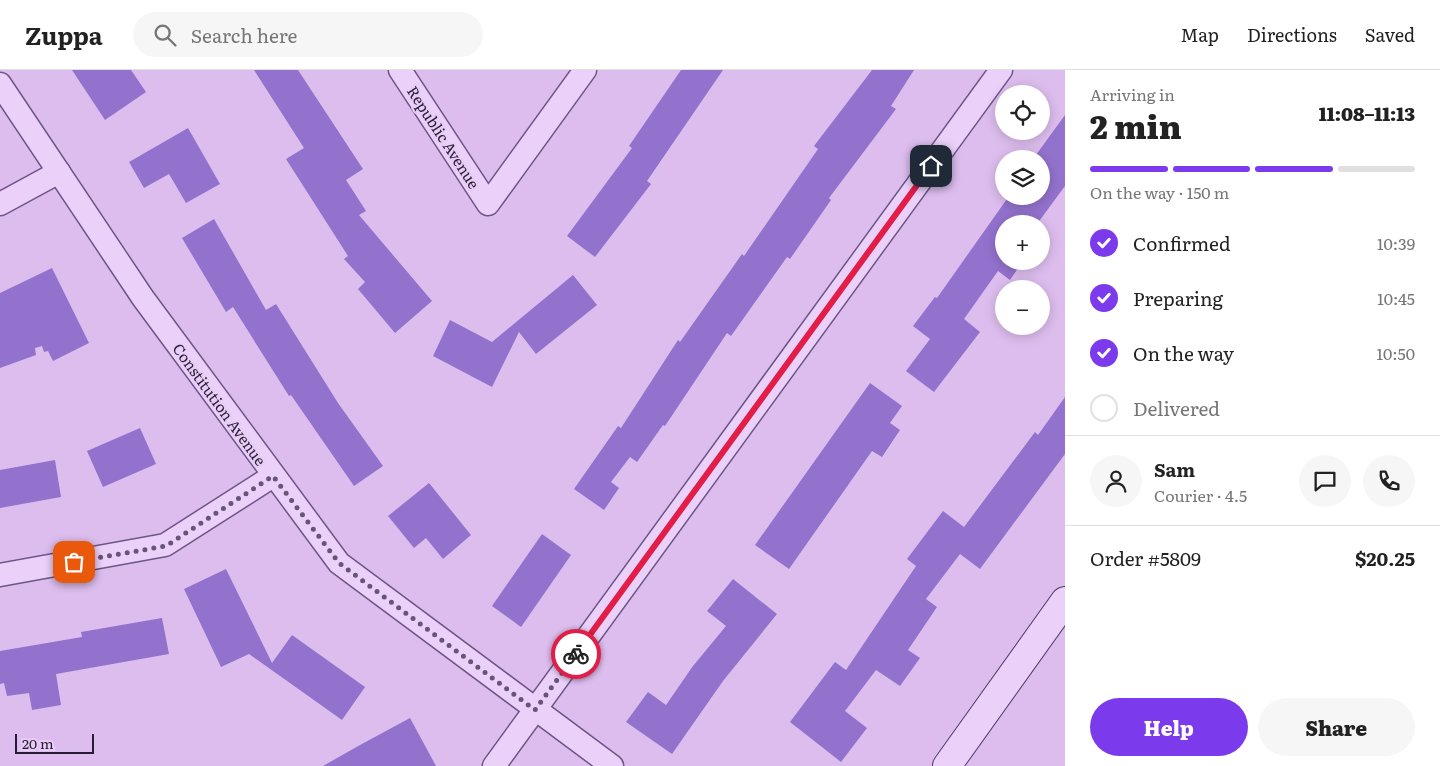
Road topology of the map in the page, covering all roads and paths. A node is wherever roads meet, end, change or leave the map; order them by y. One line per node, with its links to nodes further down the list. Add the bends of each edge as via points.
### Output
1 (400, 70): 2 (street, Republic Avenue, via 488,204)
2 (585, 70)
3 (1000, 70): 10 (street)
4 (0, 84): 5 (street, Constitution Avenue)
5 (59, 172): 6 (street); 7 (street, Constitution Avenue, via 143,298)
6 (0, 204)
7 (273, 476): 8 (street, via 166,546); 10 (street, Constitution Avenue, via 339,563)
8 (0, 575)
9 (1065, 601): 13 (main road)
10 (535, 710): 11 (street); 12 (street, Constitution Avenue)
11 (494, 766)
12 (612, 766)
13 (947, 766)

